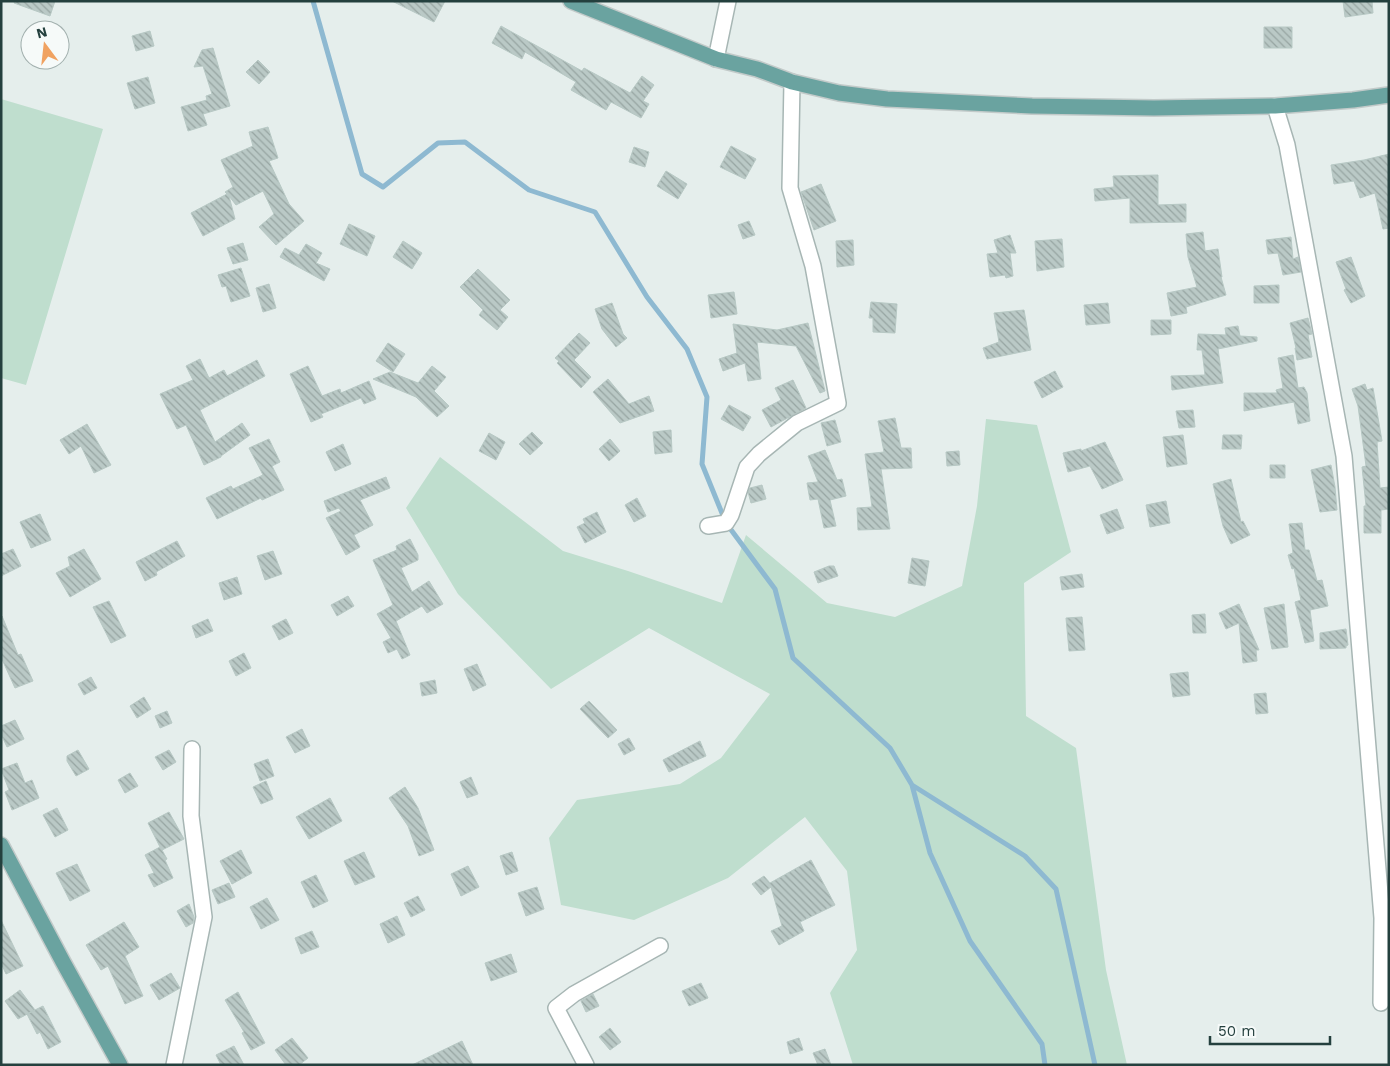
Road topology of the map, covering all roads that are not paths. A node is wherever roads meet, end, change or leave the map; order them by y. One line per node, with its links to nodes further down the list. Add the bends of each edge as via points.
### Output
1 (571, 1): 3 (main road)
2 (728, 1): 3 (street)
3 (716, 59): 4 (main road)
4 (792, 82): 6 (main road, via 839,93 887,99 1032,106); 7 (street, via 790,188 813,266 838,403 797,423 758,454 747,467 726,523)
5 (1389, 95): 6 (main road)
6 (1275, 106): 11 (street, via 1287,145 1344,456 1382,918)
7 (708, 526)
8 (192, 749): 13 (street, via 192,816 204,917)
9 (1, 845): 12 (main road)
10 (660, 946): 14 (street, via 574,994 556,1008)
11 (1381, 1003)
12 (120, 1065)
13 (174, 1065)
14 (586, 1065)

